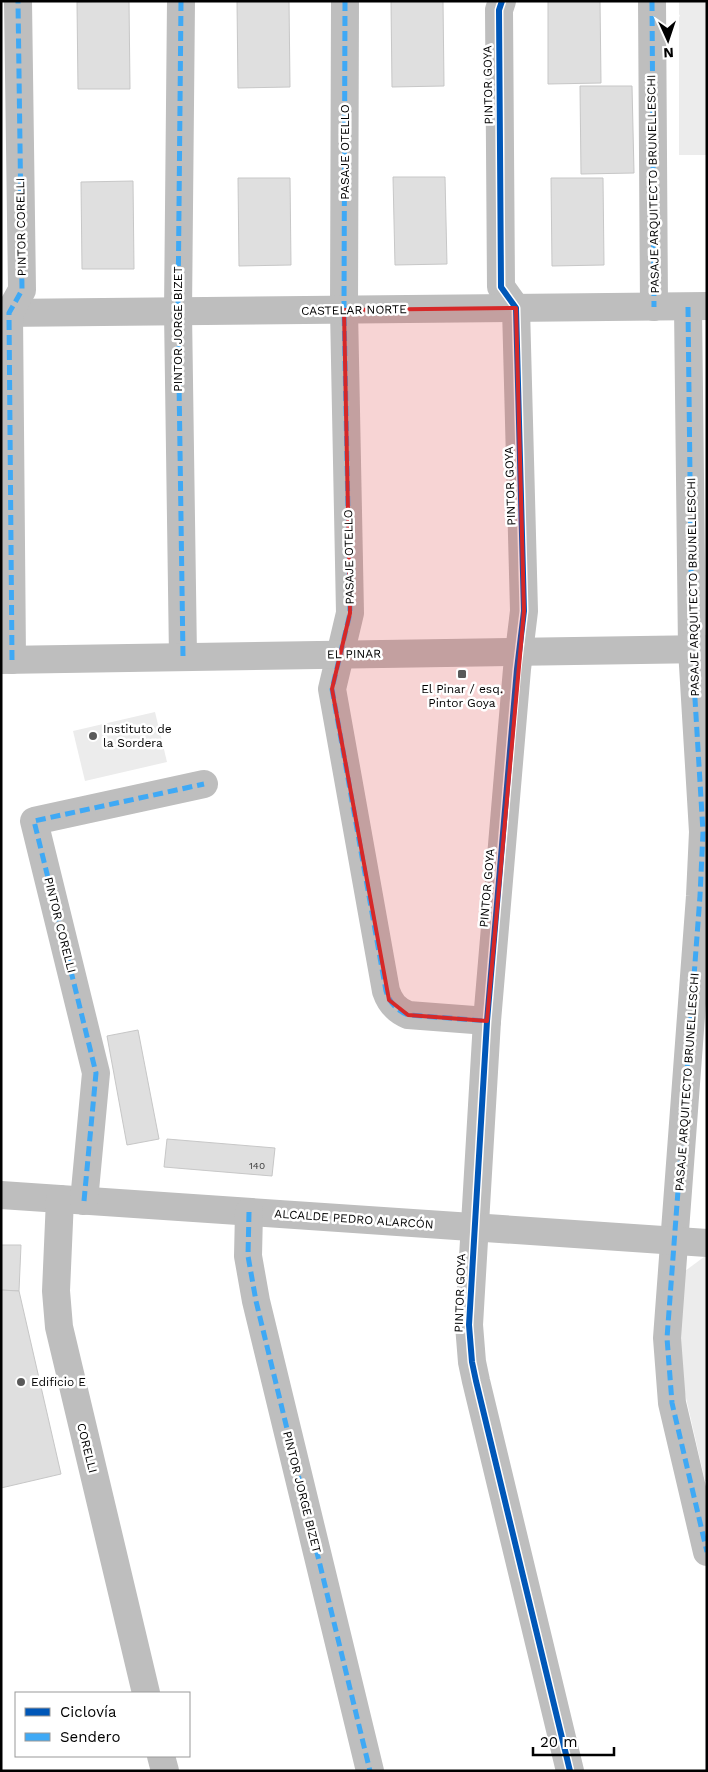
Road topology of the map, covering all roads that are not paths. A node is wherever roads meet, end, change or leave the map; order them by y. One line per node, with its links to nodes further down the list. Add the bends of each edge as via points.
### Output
1 (18, 1): 11 (street, PINTOR CORELLI, via 22,290)
2 (181, 1): 10 (street, PINTOR JORGE BIZET)
3 (345, 1): 9 (street, PASAJE OTELLO)
4 (502, 1): 8 (street, PINTOR GOYA, via 499,10 501,287)
5 (652, 1): 7 (street, PASAJE ARQUITECTO BRUNELLESCHI)
6 (698, 306): 7 (street, CASTELAR NORTE); 12 (street, PASAJE ARQUITECTO BRUNELLESCHI)
7 (654, 307): 8 (street, CASTELAR NORTE)
8 (516, 308): 9 (street, CASTELAR NORTE); 13 (street, PINTOR GOYA, via 524,611)
9 (344, 310): 10 (street, CASTELAR NORTE); 14 (street, PASAJE OTELLO, via 350,613)
10 (178, 312): 11 (street, CASTELAR NORTE); 15 (street, PINTOR JORGE BIZET)
11 (5, 313): 16 (street, PINTOR CORELLI)
12 (700, 649): 13 (street, EL PINAR); 23 (street, PASAJE ARQUITECTO BRUNELLESCHI, via 703,832)
13 (519, 651): 14 (street, EL PINAR); 18 (street, PINTOR GOYA)
14 (340, 654): 15 (street, EL PINAR); 18 (street, PASAJE OTELLO, via 332,689 389,1000 408,1015)
15 (183, 657): 16 (street, EL PINAR)
16 (7, 660)
17 (204, 784): 20 (street, PINTOR CORELLI, via 34,821 96,1073)
18 (487, 1022): 22 (street, PINTOR GOYA)
19 (1, 1195): 20 (street, ALCALDE PEDRO ALARCÓN)
20 (72, 1200): 21 (street, ALCALDE PEDRO ALARCÓN); 26 (street, CORELLI, via 56,1291 59,1327)
21 (249, 1212): 22 (street, ALCALDE PEDRO ALARCÓN); 29 (street, PINTOR JORGE BIZET, via 248,1256 256,1301)
22 (474, 1227): 23 (street, ALCALDE PEDRO ALARCÓN); 30 (street, PINTOR GOYA, via 469,1325 472,1362)
23 (676, 1240): 24 (street, ALCALDE PEDRO ALARCÓN); 25 (street, PASAJE ARQUITECTO BRUNELLESCHI, via 667,1338 669,1385)
24 (707, 1243)
25 (707, 1552)
26 (146, 1692)
27 (161, 1757): 28 (street)
28 (165, 1771)
29 (370, 1771)
30 (570, 1771)

